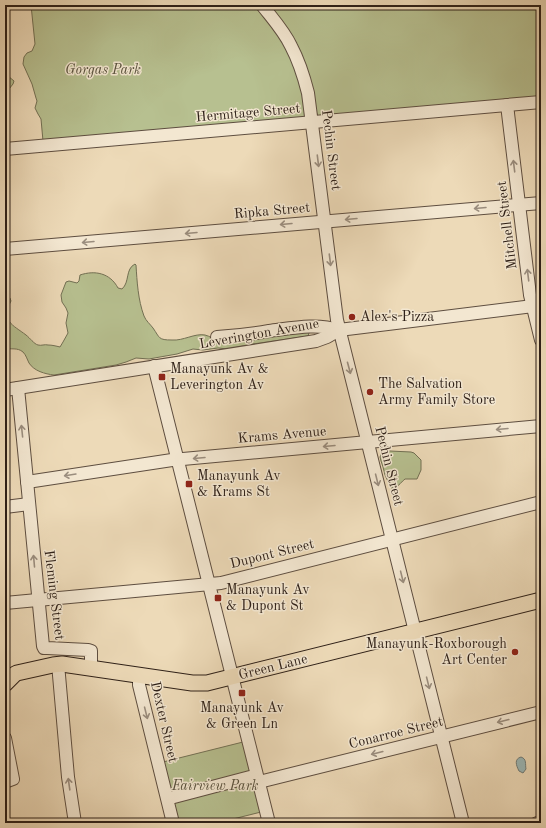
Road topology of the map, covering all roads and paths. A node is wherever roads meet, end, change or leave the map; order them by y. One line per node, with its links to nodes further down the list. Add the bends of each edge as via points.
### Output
1 (262, 5): 4 (street, Pechin Street, via 284,33 297,58 305,79)
2 (541, 102): 3 (street, Hermitage Street)
3 (507, 105): 4 (street, Hermitage Street); 7 (street, Mitchell Street, one-way to 3)
4 (313, 122): 5 (street, Hermitage Street); 8 (street, Pechin Street, one-way to 8)
5 (5, 149)
6 (541, 203): 7 (street, Ripka Street)
7 (519, 204): 8 (street, Ripka Street, one-way to 8); 10 (street, Mitchell Street, one-way to 7)
8 (325, 221): 9 (street, Ripka Street, one-way to 9); 11 (street, Pechin Street, one-way to 11)
9 (5, 249)
10 (537, 305): 11 (street, Leverington Avenue); 13 (street, Mitchell Street)
11 (339, 330): 12 (street, via 307,326); 14 (street, Leverington Avenue, via 316,341); 18 (street, Pechin Street, one-way to 18)
12 (217, 337)
13 (541, 340)
14 (154, 366): 15 (street, Leverington Avenue); 19 (street)
15 (18, 388): 16 (street, Leverington Avenue); 20 (street, Fleming Street, one-way to 15)
16 (5, 390)
17 (541, 426): 18 (street, Krams Avenue, one-way to 18)
18 (367, 442): 19 (street, Krams Avenue, one-way to 19); 24 (street, Pechin Street, one-way to 24)
19 (178, 460): 20 (street, Krams Avenue, one-way to 20); 25 (street)
20 (27, 482): 22 (street, Fleming Street)
21 (541, 502): 24 (street, Dupont Street)
22 (29, 504): 23 (street); 26 (street, Fleming Street, one-way to 22)
23 (5, 507)
24 (392, 540): 25 (street, Dupont Street); 29 (street, Pechin Street, one-way to 29)
25 (209, 584): 26 (street, Dupont Street); 33 (street)
26 (38, 600): 28 (street, Dupont Street); 31 (street, Fleming Street, via 44,648 91,651)
27 (541, 600): 29 (main road, Green Lane)
28 (5, 603)
29 (415, 632): 33 (main road, Green Lane); 36 (street, Pechin Street, one-way to 36)
30 (58, 664): 31 (main road, Green Lane); 34 (main road, Green Lane, via 17,673); 42 (street, one-way to 30, via 68,777)
31 (91, 668): 32 (main road, Green Lane)
32 (139, 675): 33 (main road, Green Lane, via 203,684); 43 (street, Dexter Street, one-way to 43, via 139,685)
33 (232, 678): 38 (street)
34 (5, 684)
35 (541, 712): 36 (street, Conarroe Street, one-way to 36)
36 (442, 737): 38 (street, Conarroe Street, one-way to 38); 45 (street, Pechin Street)
37 (5, 738): 39 (street)
38 (255, 780): 40 (street, Conarroe Street); 44 (street)
39 (9, 781)
40 (174, 797)
41 (541, 822): 46 (street)
42 (75, 823)
43 (173, 823)
44 (269, 823)
45 (463, 823)
46 (537, 823)

